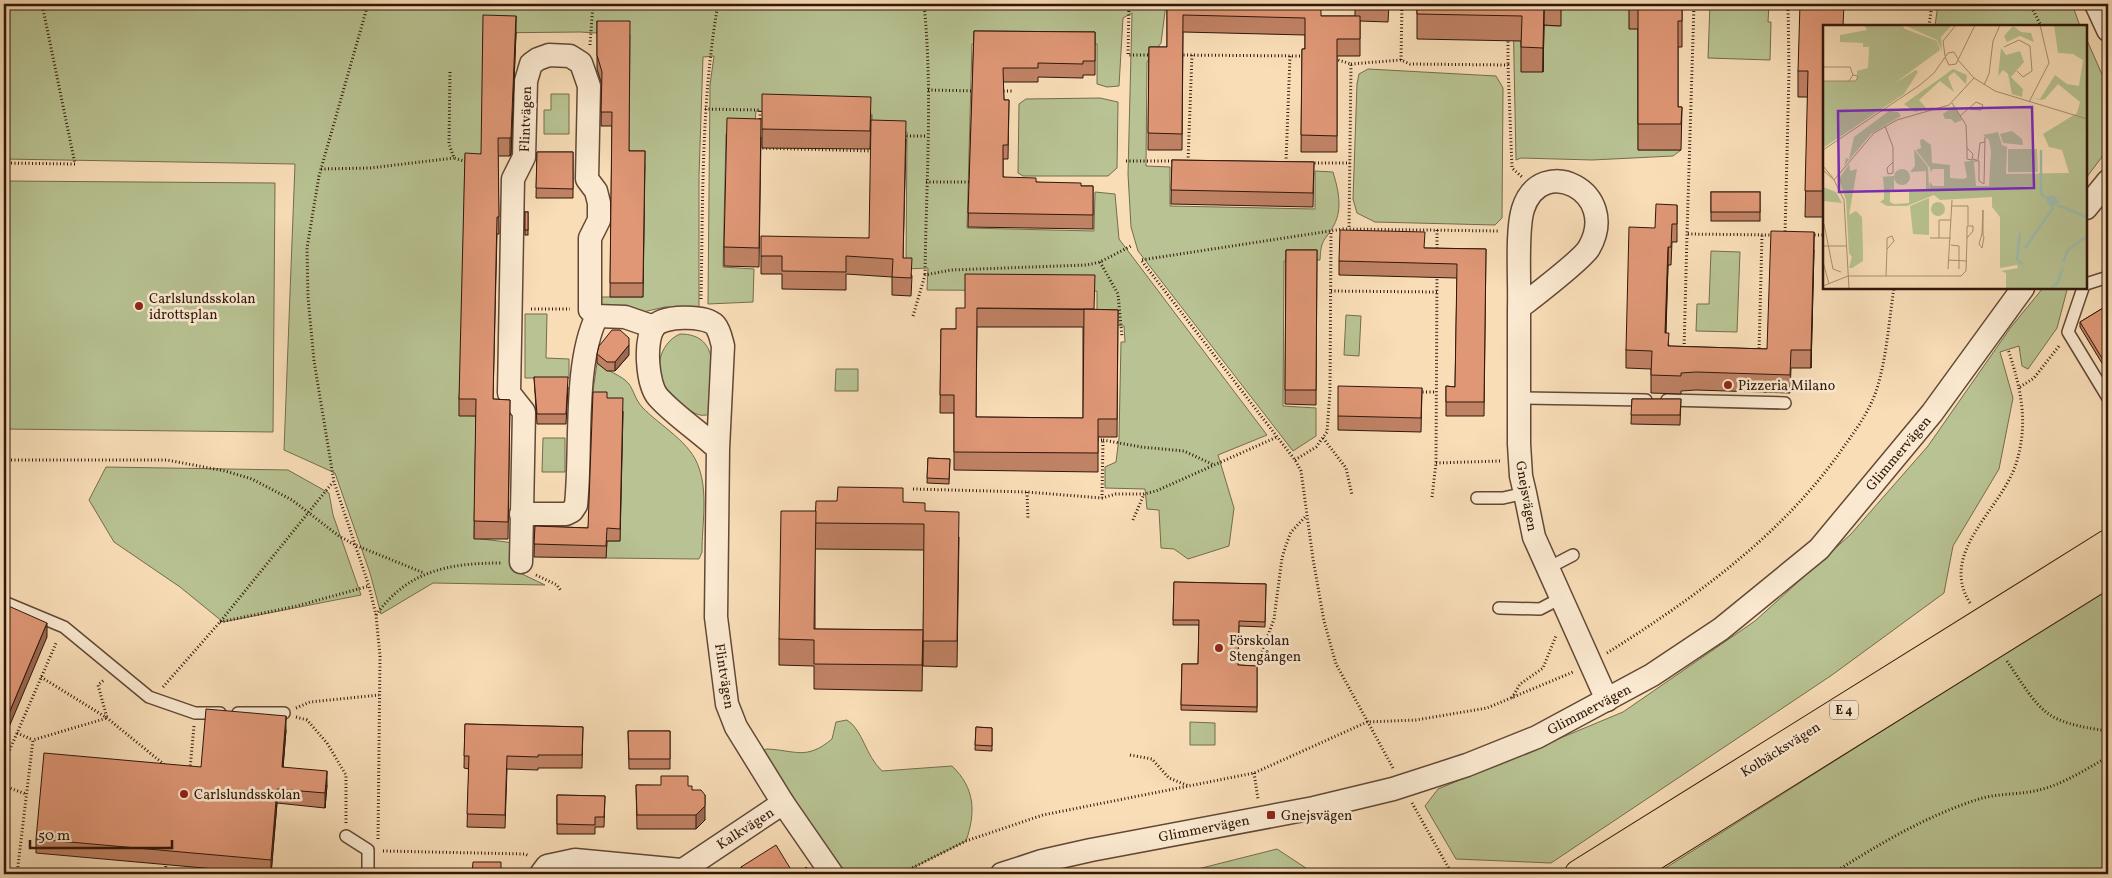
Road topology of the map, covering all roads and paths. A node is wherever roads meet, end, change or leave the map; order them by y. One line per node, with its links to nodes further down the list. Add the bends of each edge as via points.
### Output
1 (42, 4): 47 (path, via 75,164)
2 (368, 4): 51 (path)
3 (593, 4): 17 (path)
4 (718, 4): 32 (path, via 710,44)
5 (924, 4): 28 (path)
6 (1129, 4): 18 (path, via 1128,55)
7 (1402, 4): 24 (path)
8 (1694, 4): 61 (path)
9 (1788, 4): 63 (path)
10 (1932, 4): 13 (path)
11 (2030, 4): 14 (path)
12 (2096, 4): 15 (street)
13 (1929, 25)
14 (2040, 25)
15 (2108, 30)
16 (1508, 31): 26 (path)
17 (590, 42)
18 (1155, 55)
19 (1173, 55): 20 (path)
20 (1192, 55): 21 (path); 42 (path)
21 (1290, 56): 22 (path); 46 (path)
22 (1309, 56)
23 (1327, 58): 25 (path)
24 (1401, 60): 25 (path); 26 (path, via 1410,64)
25 (1351, 64): 50 (path)
26 (1508, 65): 55 (path, via 1512,168)
27 (450, 72): 40 (path, via 449,144)
28 (928, 90): 29 (path); 37 (path)
29 (985, 91)
30 (995, 91): 31 (path)
31 (1014, 91)
32 (705, 109): 33 (path); 79 (path)
33 (760, 110): 34 (path); 35 (path)
34 (768, 110)
35 (760, 129)
36 (900, 136): 37 (path)
37 (927, 136): 53 (path)
38 (759, 143): 39 (path, via 759,150 873,152)
39 (873, 144)
40 (454, 158): 43 (path); 51 (path, via 370,168)
41 (1126, 161): 42 (path)
42 (1188, 161): 44 (path)
43 (473, 162)
44 (1198, 162)
45 (1276, 162): 46 (path)
46 (1286, 162): 48 (path)
47 (4, 163)
48 (1295, 163)
49 (1304, 163): 50 (path)
50 (1350, 163): 57 (path)
51 (321, 169): 108 (path, via 308,233 308,297 318,392)
52 (2108, 181): 56 (street)
53 (926, 182): 54 (path); 71 (path)
54 (974, 182)
55 (1535, 189): 60 (street, Gnejsvägen, via 1523,208); 80 (street, via 1558,181 1579,187 1593,204 1595,230 1588,250)
56 (2087, 207)
57 (1349, 229): 58 (path); 59 (path)
58 (1437, 230): 60 (path); 68 (path)
59 (1331, 231): 77 (path); 98 (path, via 1141,260)
60 (1520, 233): 80 (street, Gnejsvägen)
61 (1687, 234): 62 (path); 88 (path)
62 (1762, 235): 63 (path); 89 (path)
63 (1785, 235): 64 (path)
64 (1795, 235)
65 (1805, 235): 66 (path)
66 (1823, 235)
67 (1131, 246): 69 (path)
68 (1437, 257)
69 (1100, 262): 71 (path, via 951,270); 86 (path, via 1118,294)
70 (1437, 265): 78 (path)
71 (925, 276): 83 (path)
72 (2108, 278): 73 (lane)
73 (2087, 284)
74 (1894, 289): 140 (path, via 1878,386 1869,408 1827,471 1776,528 1702,590)
75 (2022, 289): 146 (street, Glimmervägen, via 1932,413 1818,549 1721,629 1652,675)
76 (2084, 289): 85 (lane)
77 (1331, 291): 78 (path); 91 (path)
78 (1437, 292): 94 (path)
79 (702, 306)
80 (1520, 308): 95 (street, Gnejsvägen)
81 (510, 309): 82 (path); 82 (street, Flintvägen, via 513,179 524,157 526,81 531,64 538,59 549,55 570,56 581,63 589,86 587,179 596,191 599,203 599,220 590,238); 118 (street, Flintvägen, via 508,393 524,412)
82 (593, 313): 84 (street, via 625,317); 118 (street, Flintvägen, via 584,370 576,505 566,514)
83 (913, 316)
84 (654, 327): 102 (street, via 650,339 650,383 657,396); 102 (street, Flintvägen, via 661,321 692,318 714,325 720,334 723,346)
85 (2068, 332): 90 (path, via 2034,378); 96 (lane)
86 (1122, 337)
87 (2008, 349): 90 (path)
88 (1684, 356)
89 (1759, 358)
90 (2020, 386): 133 (path, via 2023,422 2016,464 2009,482 1969,541 1962,558 1963,593)
91 (1330, 391): 92 (path); 99 (path, via 1327,432)
92 (1340, 391)
93 (1417, 392): 94 (path)
94 (1436, 392): 106 (path)
95 (1518, 398): 97 (lane); 105 (street, Gnejsvägen)
96 (2108, 398)
97 (1784, 402)
98 (1277, 437): 104 (path); 107 (path)
99 (1323, 438): 104 (path, via 1316,447); 113 (path, via 1346,468)
100 (1084, 439): 101 (path)
101 (1103, 440): 107 (path, via 1184,451); 115 (path)
102 (718, 449): 166 (street, Flintvägen, via 716,618 727,704 736,727)
103 (4, 460): 117 (path, via 138,459 193,464 252,479)
104 (1295, 460): 119 (path, via 1301,471)
105 (1520, 460): 106 (path); 111 (street, Gnejsvägen)
106 (1436, 463): 114 (path)
107 (1214, 465): 112 (path)
108 (334, 482): 117 (path); 123 (path)
109 (912, 489): 110 (path)
110 (1028, 492): 115 (path); 120 (path)
111 (1524, 493): 116 (lane, via 1503,498); 126 (street, Gnejsvägen, via 1534,537)
112 (1144, 494): 115 (path, via 1116,494); 121 (path)
113 (1352, 495)
114 (1432, 496)
115 (1102, 498)
116 (1477, 498)
117 (309, 513): 123 (path); 136 (path)
118 (521, 514): 125 (street, Flintvägen)
119 (1307, 516): 138 (path, via 1291,532 1286,545 1274,619); 150 (path, via 1324,621 1336,664)
120 (1028, 519)
121 (1133, 520)
122 (2108, 544): 183 (highway, Kolbäcksvägen / E 4)
123 (355, 545): 127 (path); 129 (path)
124 (1573, 555): 126 (lane)
125 (521, 562): 127 (path, via 442,568); 130 (path, via 528,571 557,585)
126 (1548, 568): 131 (street, Gnejsvägen)
127 (424, 573): 135 (path, via 398,590)
128 (2108, 573): 184 (highway, Kolbäcksvägen / E 4)
129 (368, 586): 135 (path); 136 (path, via 297,606)
130 (561, 591)
131 (1561, 598): 134 (lane, via 1540,608); 140 (street, Gnejsvägen); 145 (path, via 1556,638 1543,668 1520,684)
132 (4, 602): 137 (lane)
133 (1970, 603)
134 (1499, 608)
135 (376, 615): 143 (path)
136 (220, 622): 144 (path)
137 (64, 627): 141 (lane); 142 (path)
138 (1262, 652)
139 (2002, 655): 151 (path, via 2043,712 2066,723)
140 (1590, 664): 145 (path); 146 (street, Gnejsvägen)
141 (116, 668): 144 (lane); 149 (path, via 98,686)
142 (41, 678): 149 (path); 152 (path)
143 (379, 695): 148 (path, via 310,702); 168 (path)
144 (154, 698): 147 (lane)
145 (1511, 699): 150 (path, via 1450,716)
146 (1607, 700): 181 (street, Glimmervägen, via 1498,754 1393,789 1314,808 1083,851 1042,860)
147 (195, 713): 148 (lane); 158 (path, via 190,769)
148 (284, 713): 167 (path, via 307,720 346,775)
149 (107, 718): 153 (path); 157 (path, via 166,766)
150 (1367, 722): 159 (path); 160 (path)
151 (2108, 731)
152 (17, 733): 153 (path); 156 (path)
153 (33, 740): 163 (path)
154 (1130, 754): 162 (path, via 1152,759 1169,778)
155 (2108, 757): 185 (path, via 2053,786 2004,797 1982,798 1962,805 1891,838)
156 (4, 763)
157 (174, 767)
158 (182, 768)
159 (1254, 773): 162 (path); 165 (path, via 1259,800)
160 (1397, 774)
161 (4, 786): 163 (path)
162 (1190, 787): 180 (path, via 1043,815 966,841)
163 (26, 794): 175 (path)
164 (1411, 800): 182 (path)
165 (1265, 802)
166 (783, 803): 172 (street, Kalkvägen); 179 (street, Flintvägen)
167 (346, 836): 177 (lane, via 368,850)
168 (378, 841)
169 (378, 850): 170 (path)
170 (525, 854)
171 (166, 864): 176 (path)
172 (679, 872): 178 (street, Kalkvägen, via 575,860 557,862)
173 (4, 874): 174 (path)
174 (8, 874)
175 (17, 874)
176 (165, 874)
177 (368, 874)
178 (540, 874)
179 (832, 874)
180 (900, 874)
181 (1002, 874)
182 (1452, 874)
183 (1579, 874)
184 (1625, 874)
185 (1832, 874)

